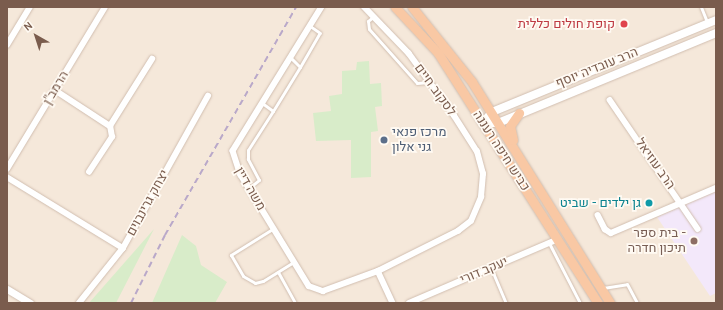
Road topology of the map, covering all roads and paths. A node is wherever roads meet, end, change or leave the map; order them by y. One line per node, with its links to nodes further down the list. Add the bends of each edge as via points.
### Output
1 (30, 7): 13 (street)
2 (105, 7): 18 (street, הרמב"ן)
3 (322, 7): 11 (street, משה דיין)
4 (364, 7): 8 (street)
5 (395, 7): 26 (highway, כביש חיפה רעננה, via 438,53)
6 (412, 7): 23 (highway, כביש חיפה רעננה, via 445,43)
7 (701, 7): 10 (lane)
8 (374, 16): 17 (street, לסקוב חיים); 17 (lane, via 368,21 369,28 417,84)
9 (716, 20): 10 (main road, הרב עובדיה יוסף)
10 (707, 23): 23 (main road, הרב עובדיה יוסף)
11 (310, 26): 14 (street, משה דיין); 16 (lane, via 320,33)
12 (716, 33): 24 (main road)
13 (7, 45)
14 (290, 57): 16 (lane); 21 (street, משה דיין)
15 (152, 59): 27 (street)
16 (300, 67): 22 (lane)
17 (430, 82): 43 (street, לסקוב חיים, via 477,152 482,174 478,209 466,226)
18 (55, 90): 27 (street); 29 (street, הרמב"ן)
19 (208, 96): 40 (street, יצחק גרינבוים)
20 (610, 100): 34 (street, הרב עוזיאל)
21 (261, 103): 22 (lane); 32 (street, משה דיין, via 233,152)
22 (273, 111): 32 (lane, via 248,150 248,159 259,180)
23 (492, 112): 25 (highway, כביש חיפה רעננה); 26 (main road, הרב עובדיה יוסף)
24 (519, 113): 25 (main road); 28 (highway, via 510,126)
25 (498, 122): 26 (main road); 28 (highway, כביש חיפה רעננה)
26 (483, 123): 38 (highway, כביש חיפה רעננה)
27 (110, 126): 30 (street, via 112,137)
28 (515, 149): 46 (highway, כביש חיפה רעננה)
29 (7, 169)
30 (89, 172)
31 (7, 177): 40 (street)
32 (249, 188): 36 (street, משה דיין)
33 (716, 188): 34 (street)
34 (682, 203): 35 (street, via 611,232 604,229); 37 (street, הרב עוזיאל)
35 (598, 215)
36 (274, 228): 41 (street, משה דיין); 44 (lane, via 231,255 248,281 263,281)
37 (698, 228)
38 (558, 239): 39 (street, יעקב דורי); 54 (highway, כביש חיפה רעננה)
39 (549, 243): 42 (street, יעקב דורי); 53 (lane)
40 (123, 248): 48 (street, יצחק גרינבוים)
41 (294, 262): 43 (street, משה דיין, via 309,286 322,291); 44 (lane)
42 (490, 268): 51 (street, יעקב דורי); 52 (lane)
43 (378, 271): 50 (street)
44 (278, 272): 49 (lane)
45 (7, 289): 47 (street)
46 (601, 289): 55 (highway, כביש חיפה רעננה); 56 (lane, via 627,284)
47 (30, 303)
48 (79, 303)
49 (295, 303)
50 (393, 303)
51 (409, 303)
52 (506, 303)
53 (580, 303)
54 (598, 303)
55 (610, 303)
56 (637, 303)

